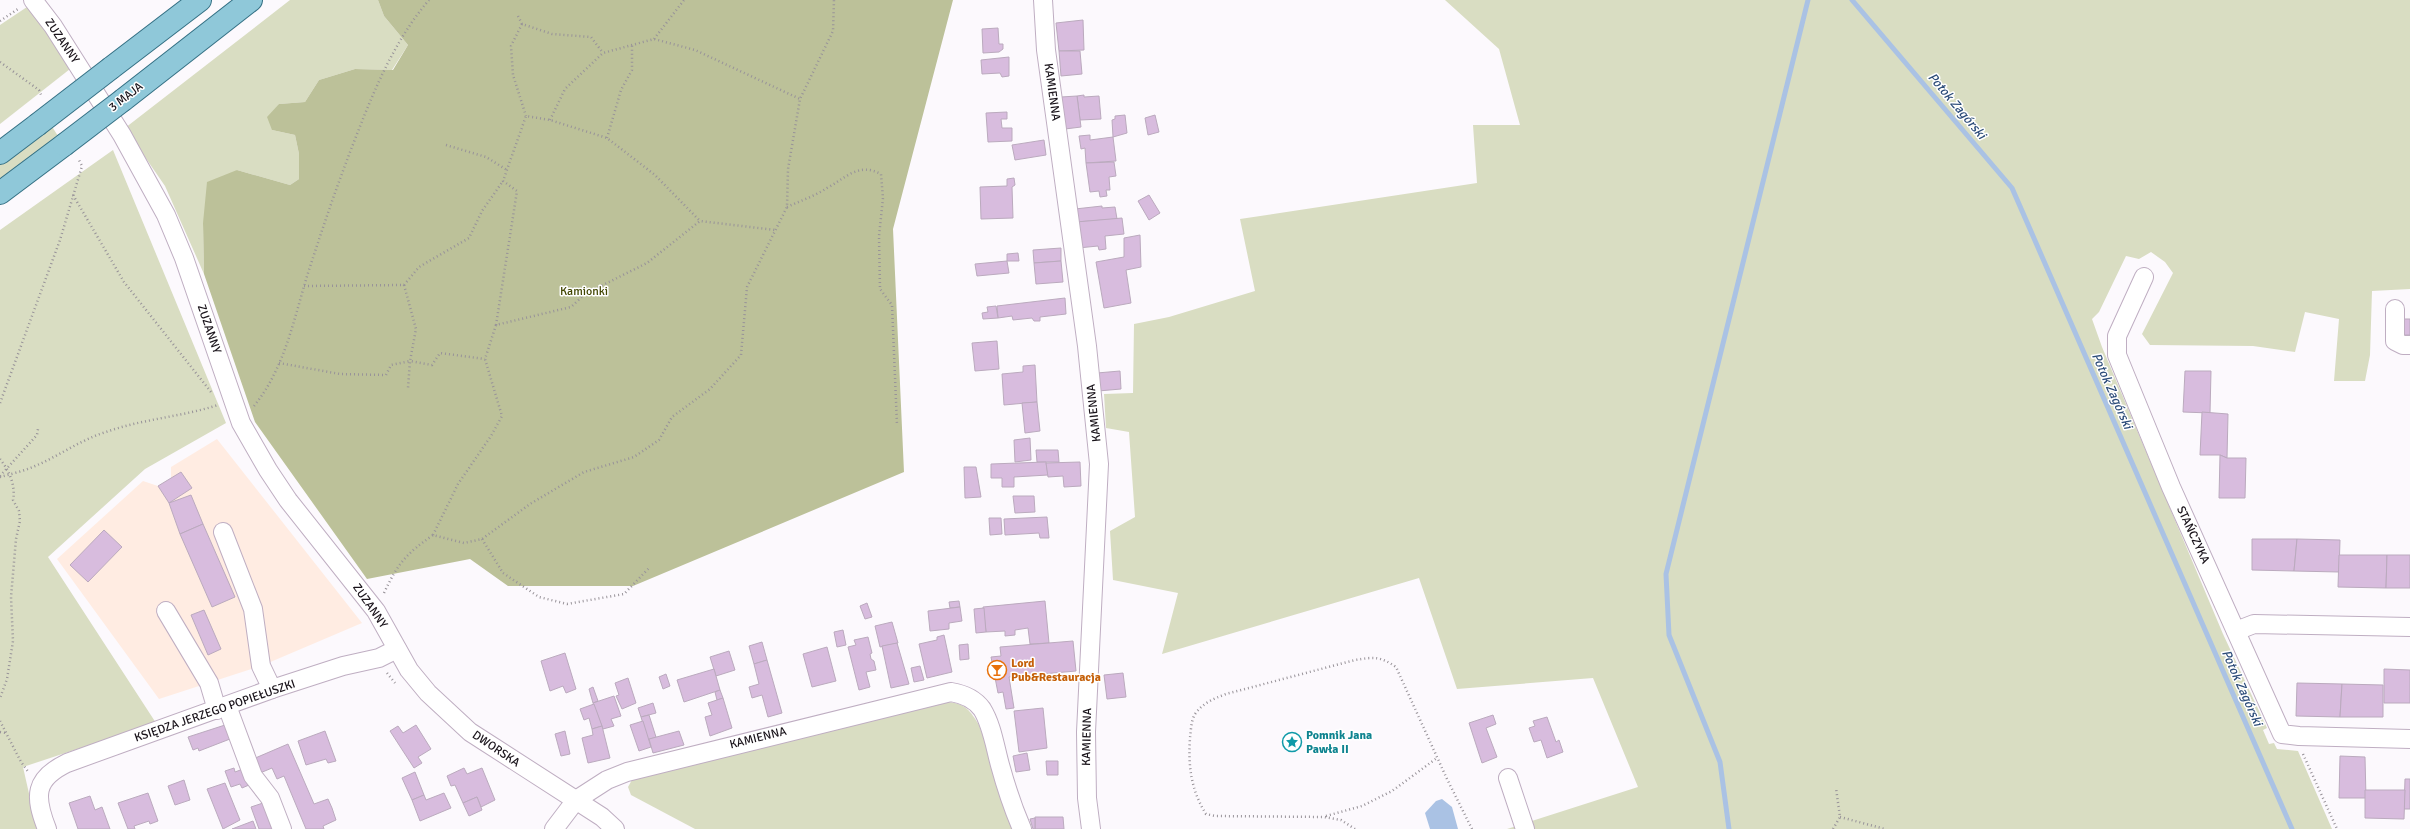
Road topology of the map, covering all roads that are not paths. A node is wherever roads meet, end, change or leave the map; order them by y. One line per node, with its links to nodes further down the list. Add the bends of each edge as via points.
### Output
1 (184, 0): 6 (main road)
2 (200, 0): 6 (main road)
3 (251, 0): 8 (main road, 3 MAJA, bridge, via 123,100 69,149)
4 (1043, 0): 27 (street, KAMIENNA, via 1046,50 1087,346 1099,464 1086,732 1087,798)
5 (26, 4): 16 (street, ZUZANNY, via 53,26 122,136 166,215 184,258 241,423 268,470 288,500 376,611)
6 (174, 19): 7 (main road, bridge)
7 (0, 153)
8 (0, 193)
9 (2144, 277): 15 (street, STAŃCZYKA, via 2117,336 2117,355 2170,487)
10 (2395, 309): 11 (street, via 2395,341)
11 (2410, 345)
12 (223, 532): 17 (street, via 254,609 261,666)
13 (166, 611): 18 (street)
14 (2410, 627): 15 (street, via 2254,624)
15 (2236, 631): 19 (street, STAŃCZYKA, via 2282,734)
16 (397, 649): 17 (street, KSIĘDZA JERZEGO POPIEŁUSZKI, via 379,658 343,666); 21 (street, DWORSKA, via 409,670 428,693 470,732)
17 (272, 689): 18 (street, KSIĘDZA JERZEGO POPIEŁUSZKI)
18 (222, 708): 22 (street, KSIĘDZA JERZEGO POPIEŁUSZKI, via 67,762 50,771 40,785 41,806); 23 (street, via 253,776 270,798)
19 (2410, 739)
20 (1508, 778): 28 (street)
21 (576, 800): 24 (street, KAMIENNA); 25 (street, DWORSKA); 26 (street, KAMIENNA, via 606,780 627,772 950,692 972,699 982,709)
22 (47, 829)
23 (282, 829)
24 (554, 829)
25 (615, 829)
26 (1022, 829)
27 (1091, 829)
28 (1524, 829)

